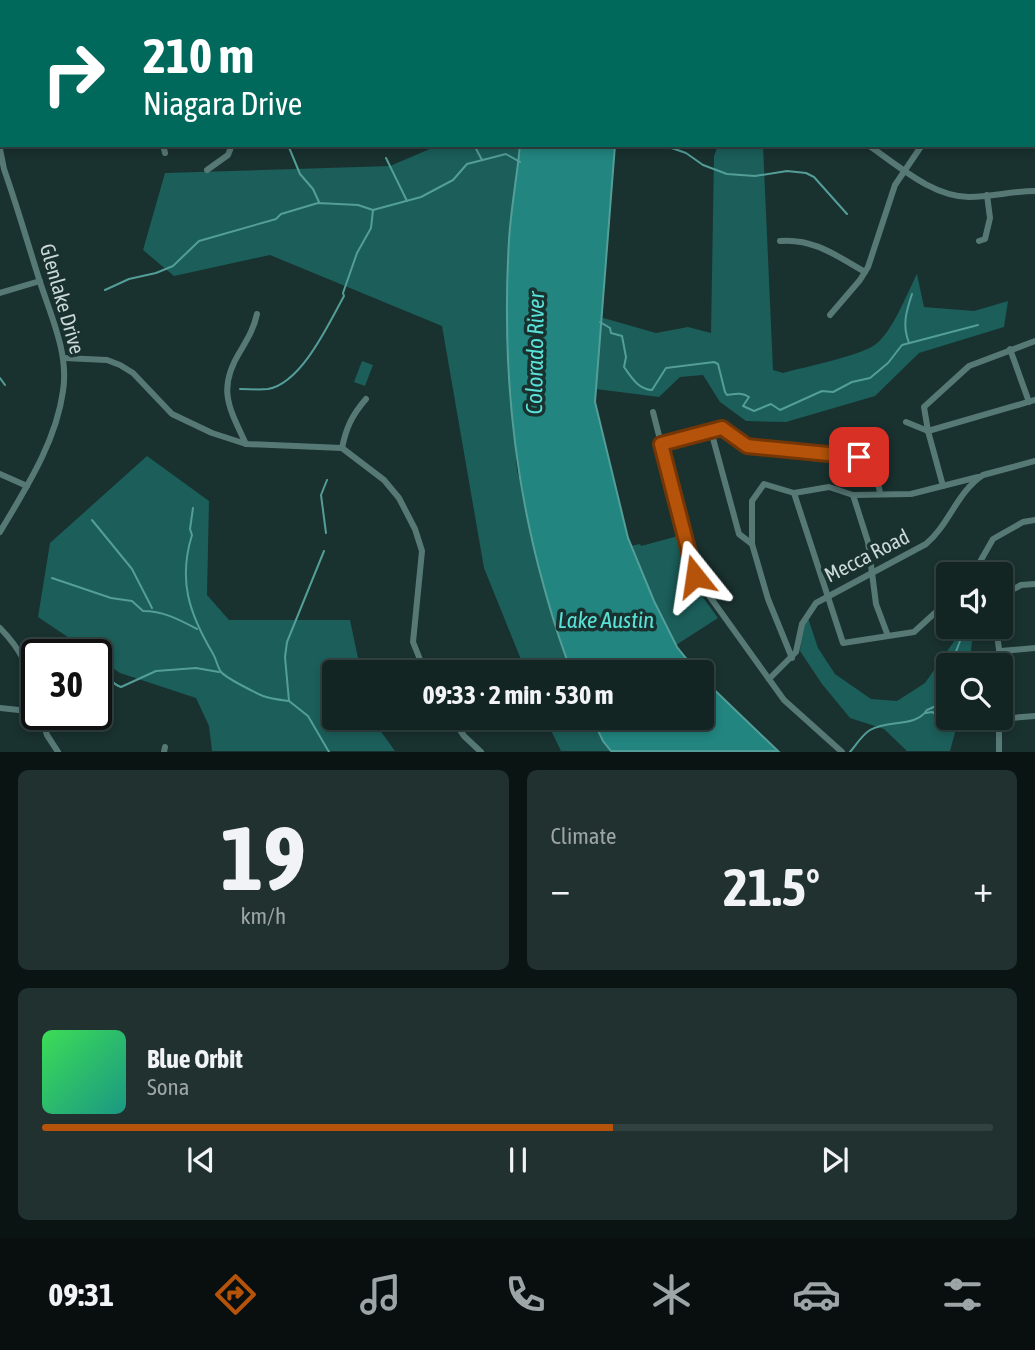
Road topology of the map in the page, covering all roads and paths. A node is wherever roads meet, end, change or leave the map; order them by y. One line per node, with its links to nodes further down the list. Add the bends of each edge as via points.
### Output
1 (231, 147): 6 (street, via 228,155)
2 (871, 147): 5 (street)
3 (920, 147): 5 (street)
4 (0, 149): 12 (street, Glenlake Drive)
5 (904, 169): 8 (street, via 940,191); 11 (street)
6 (207, 170)
7 (1035, 191): 8 (street)
8 (987, 195): 10 (street, via 988,230)
9 (780, 241): 11 (street, via 811,243)
10 (979, 241)
11 (866, 272): 15 (street)
12 (40, 282): 13 (street); 18 (street, Glenlake Drive)
13 (0, 293)
14 (257, 314): 25 (street, via 225,387 229,408)
15 (830, 315)
16 (1035, 341): 17 (street)
17 (1010, 349): 20 (street); 24 (street, via 969,366 942,388 924,407)
18 (64, 358): 25 (street, via 107,359 120,365 172,414); 31 (street, Glenlake Drive, via 56,421)
19 (366, 400): 27 (street, via 350,421)
20 (1032, 401): 24 (street)
21 (653, 412): 26 (street)
22 (906, 422): 24 (street)
23 (710, 431): 26 (street); 33 (street, via 722,428 747,446 859,457 874,463); 38 (street, via 739,534)
24 (928, 432): 32 (street)
25 (246, 444): 27 (street)
26 (661, 444): 53 (street, via 695,576)
27 (342, 448): 52 (street, via 384,480 415,528 422,551 413,642)
28 (1035, 461): 30 (street)
29 (0, 474): 31 (street)
30 (983, 475): 32 (street); 40 (street, Mecca Road, via 966,490 933,539)
31 (27, 486): 37 (street, Glenlake Drive)
32 (943, 486): 33 (street, via 911,494)
33 (880, 493): 35 (street)
34 (794, 494): 35 (street, via 829,487); 38 (street, via 764,484 752,501); 43 (street)
35 (853, 495): 40 (street)
36 (1035, 520): 39 (street, via 993,539)
37 (0, 532)
38 (752, 544): 51 (street)
39 (980, 562)
40 (873, 572): 43 (street, Mecca Road); 46 (street, via 876,604)
41 (1035, 584): 42 (street)
42 (1013, 589)
43 (826, 596): 46 (street, via 843,643); 51 (street, Mecca Road, via 806,615)
44 (936, 612): 46 (street, via 914,632)
45 (0, 628): 50 (street)
46 (888, 636)
47 (998, 639): 49 (street)
48 (1035, 648): 49 (street)
49 (1001, 652)
50 (21, 654)
51 (792, 658): 53 (street)
52 (420, 660)
53 (769, 679): 63 (street, via 784,700)
54 (0, 708): 55 (street)
55 (21, 709)
56 (1035, 716): 57 (street)
57 (1013, 717)
58 (45, 730): 61 (street)
59 (460, 730): 62 (street)
60 (999, 730): 64 (street)
61 (58, 751)
62 (481, 751)
63 (842, 751)
64 (999, 751)

